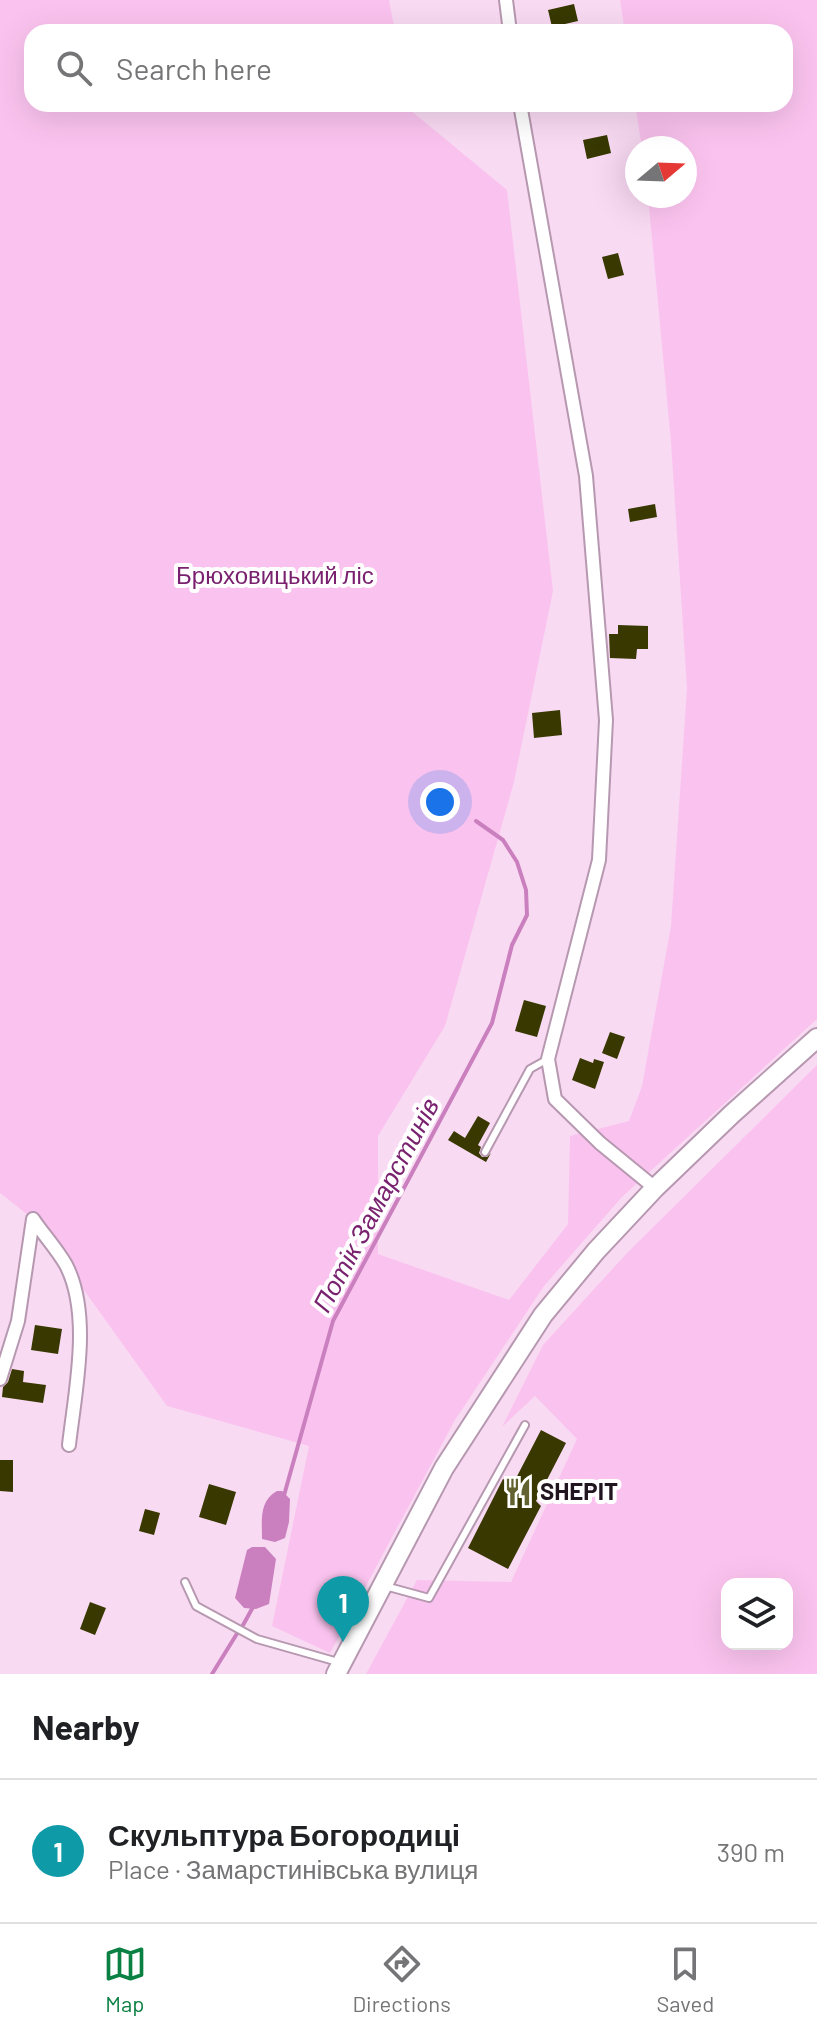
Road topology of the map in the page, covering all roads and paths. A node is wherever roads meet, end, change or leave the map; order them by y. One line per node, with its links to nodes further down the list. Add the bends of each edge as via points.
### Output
1 (506, 0): 2 (street)
2 (509, 24)
3 (521, 112): 5 (street, via 586,476 606,720 599,860)
4 (817, 1038): 7 (main road)
5 (548, 1059): 6 (lane, via 530,1069); 7 (street, via 555,1099)
6 (485, 1152)
7 (655, 1188): 12 (main road, via 543,1315 444,1468)
8 (0, 1379): 10 (street, via 18,1321 33,1219 65,1265 78,1298)
9 (525, 1425): 12 (lane, via 429,1598)
10 (69, 1445)
11 (185, 1582): 13 (lane, via 196,1606 257,1639)
12 (382, 1584): 13 (main road)
13 (339, 1669)

